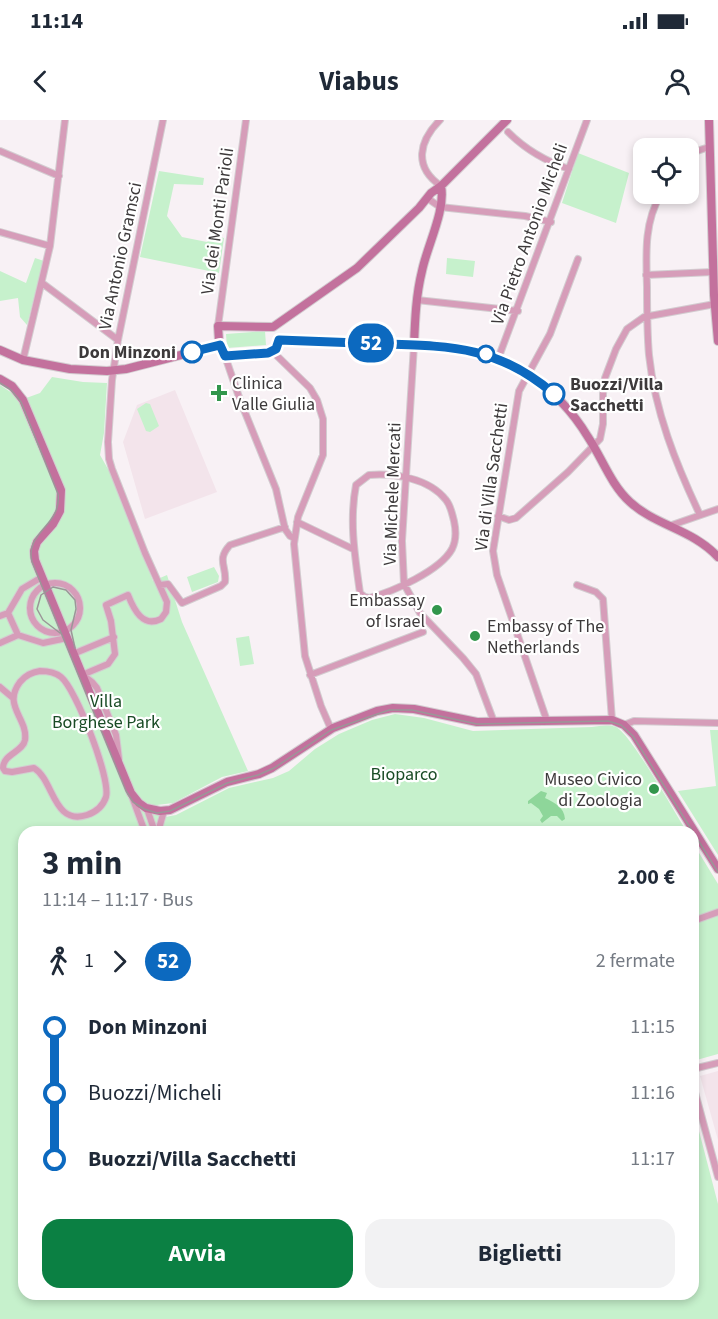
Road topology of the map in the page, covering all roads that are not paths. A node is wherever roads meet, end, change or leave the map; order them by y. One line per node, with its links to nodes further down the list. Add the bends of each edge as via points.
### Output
1 (65, 120): 13 (street)
2 (163, 120): 31 (street, Via Antonio Gramsci)
3 (246, 120): 29 (street, Via dei Monti Parioli)
4 (440, 120): 14 (street, via 427,135 422,153 428,173)
5 (507, 120): 14 (street)
6 (587, 120): 12 (street, Via Pietro Antonio Micheli)
7 (709, 120): 9 (street)
8 (508, 132): 12 (street, via 535,155)
9 (709, 147): 11 (street); 22 (street)
10 (0, 150): 13 (street)
11 (699, 150)
12 (569, 169): 18 (street, Via Pietro Antonio Micheli)
13 (58, 176): 20 (street)
14 (441, 186): 15 (street); 17 (street)
15 (427, 198): 17 (street); 30 (street, via 361,265)
16 (656, 204): 23 (street, via 648,231)
17 (440, 207): 18 (street); 25 (street)
18 (551, 222): 27 (street, Via Pietro Antonio Micheli)
19 (0, 232): 20 (street)
20 (50, 246): 24 (street)
21 (578, 259): 42 (street, Via di Villa Sacchetti, via 550,334)
22 (713, 272): 23 (street); 26 (street)
23 (646, 275): 28 (street)
24 (42, 284): 31 (street); 40 (street)
25 (417, 300): 27 (street); 35 (street)
26 (714, 304): 28 (street); 33 (street)
27 (518, 311): 39 (street, Via Pietro Antonio Micheli)
28 (647, 316): 44 (street, via 627,329 611,360 603,390 602,435); 47 (street, via 649,356 664,425)
29 (218, 326): 30 (street); 34 (street)
30 (273, 327): 32 (street)
31 (118, 340): 41 (street, Via Antonio Gramsci)
32 (279, 340): 35 (street); 37 (street)
33 (718, 341)
34 (220, 345): 38 (street); 41 (street)
35 (414, 345): 39 (street, via 460,348); 45 (street, Via Michele Mercati)
36 (0, 350): 40 (street)
37 (273, 352): 38 (street); 49 (street, via 312,391 323,423 323,455)
38 (225, 356): 51 (street, via 276,489)
39 (498, 358): 42 (street)
40 (23, 360): 41 (street, via 70,369)
41 (114, 370): 57 (street, Via Antonio Gramsci, via 108,428 110,461)
42 (527, 374): 44 (street, via 564,404); 48 (street, Via di Villa Sacchetti, via 519,391)
43 (0, 379): 55 (street, via 25,402 62,497 58,517 34,547)
44 (594, 447): 48 (street, via 515,519); 50 (street, via 628,500)
45 (406, 476): 53 (street, via 371,475 356,485); 56 (street, Via Michele Mercati); 56 (street, via 445,498 455,534 452,549 442,560)
46 (718, 509): 47 (street)
47 (700, 515): 50 (street)
48 (498, 516): 74 (street, Via di Villa Sacchetti, via 495,568)
49 (297, 522): 52 (street); 53 (street)
50 (672, 525): 54 (street)
51 (285, 527): 52 (street); 57 (street, via 230,546 222,558 225,582 211,591 182,603 168,584)
52 (294, 538): 68 (street, via 302,641)
53 (353, 549): 56 (street, via 363,596 371,598)
54 (718, 557)
55 (44, 580): 59 (street, via 22,589); 62 (street); 62 (street, via 32,598 32,617 45,631); 62 (street, via 65,585 78,598 78,618)
56 (404, 584): 75 (street, Via Michele Mercati, via 420,613 476,674)
57 (159, 585): 64 (street, Via Antonio Gramsci, via 167,602 164,615 155,621 144,620 128,596 106,605)
58 (577, 585): 73 (street, via 603,599)
59 (8, 613): 60 (street); 63 (street)
60 (0, 616)
61 (423, 632): 68 (street)
62 (65, 634): 63 (street, via 44,643); 66 (street)
63 (18, 635): 65 (street)
64 (114, 637): 66 (street); 67 (street, Via Antonio Gramsci, via 115,654 110,662)
65 (0, 643)
66 (74, 654): 67 (street)
67 (82, 675): 71 (street); 81 (street, via 97,688 118,742)
68 (310, 675): 78 (street)
69 (0, 687): 70 (street)
70 (13, 698): 72 (street, via 24,678 46,671 66,682); 80 (street, via 24,733 23,744 4,761 3,768 12,772 34,768 66,813 82,817 101,806 106,796 105,775)
71 (94, 703): 72 (street); 79 (street)
72 (80, 710): 80 (street)
73 (612, 720): 74 (street); 77 (street)
74 (547, 721): 75 (street)
75 (494, 722): 78 (street, via 472,722 399,707)
76 (718, 723): 77 (street, via 634,721)
77 (624, 725): 88 (street)
78 (331, 729): 84 (street, via 272,768 224,783)
79 (112, 746): 80 (street); 81 (street)
80 (98, 753)
81 (120, 767): 82 (street)
82 (131, 793): 83 (street); 85 (street)
83 (147, 808): 84 (street); 86 (street)
84 (164, 811): 87 (street)
85 (143, 826)
86 (154, 826)
87 (158, 826)
88 (691, 826)
89 (699, 839): 90 (street)
90 (718, 869)
91 (718, 912): 92 (street)
92 (699, 919)
93 (718, 1063): 94 (street)
94 (699, 1068)
95 (699, 1103): 96 (street)
96 (715, 1151): 97 (street)
97 (718, 1177)

